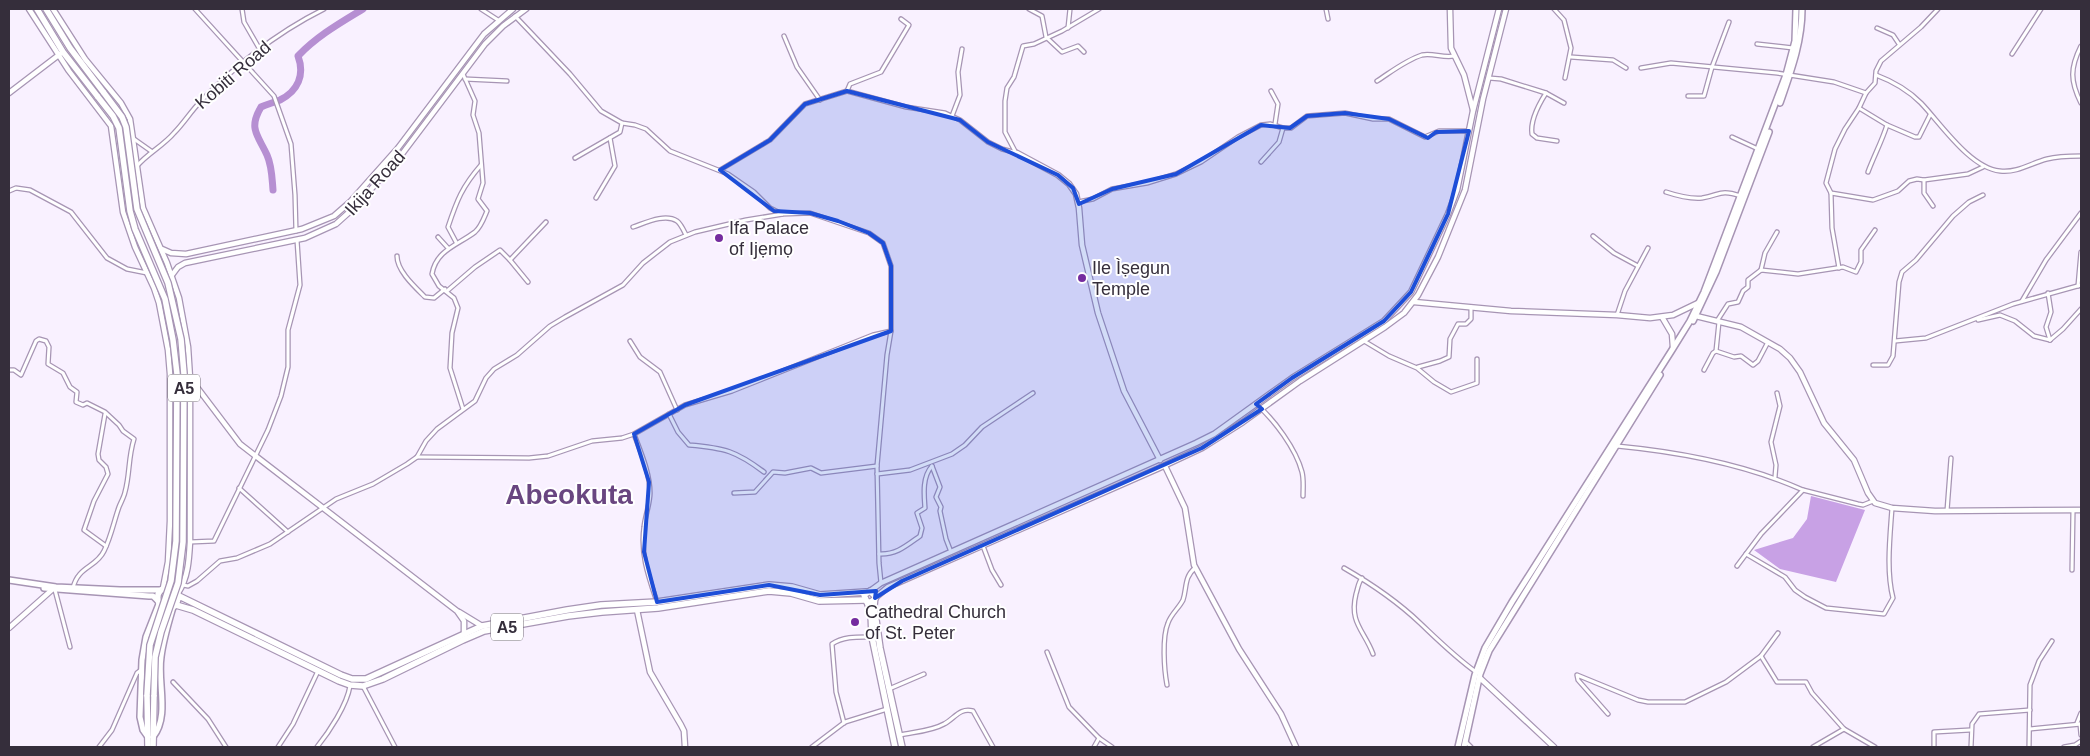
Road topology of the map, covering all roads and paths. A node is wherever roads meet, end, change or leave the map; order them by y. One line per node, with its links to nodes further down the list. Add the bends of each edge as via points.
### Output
1 (29, 9): 40 (street)
2 (37, 9): 40 (highway, A5)
3 (46, 9): 34 (highway, A5)
4 (53, 9): 34 (street)
5 (195, 9): 44 (street)
6 (242, 9): 36 (street, via 244,22)
7 (324, 9): 36 (street, Kobiti Road)
8 (481, 9): 26 (street)
9 (512, 9): 26 (street, Ikija Road)
10 (526, 9): 23 (street, Ikija Road)
11 (1029, 9): 31 (street, via 1042,16)
12 (1070, 9): 28 (street)
13 (1099, 9): 28 (street)
14 (1326, 9): 25 (street)
15 (1450, 9): 42 (street, via 1450,43)
16 (1498, 9): 65 (street)
17 (1506, 9): 51 (street)
18 (1554, 9): 43 (street, via 1564,20)
19 (1796, 9): 37 (main road)
20 (1802, 9): 48 (main road, via 1800,41)
21 (1938, 9): 33 (street)
22 (2041, 9): 41 (street)
23 (515, 16): 50 (street, Ikija Road, via 485,44); 68 (street, via 601,112)
24 (901, 19): 55 (street, via 908,28 881,72 850,84)
25 (1328, 19)
26 (498, 20): 105 (street, Ikija Road, via 398,148 350,202 325,222)
27 (1729, 22): 45 (street)
28 (1068, 28): 31 (street)
29 (1877, 28): 33 (street, via 1893,35)
30 (784, 36): 61 (street, via 797,67)
31 (1046, 37): 39 (street, via 1062,52 1078,46); 81 (street, via 1023,46 1014,77 1007,88 1005,132)
32 (1756, 44): 37 (street)
33 (1900, 44): 49 (street, via 1881,62)
34 (73, 46): 74 (street, via 125,110); 231 (highway, A5, bridge, via 122,116 126,127 137,209 168,283 182,346 183,542 178,583 161,632)
35 (2081, 46): 63 (street, via 2073,65 2073,81)
36 (259, 48): 44 (street, Kobiti Road)
37 (1794, 48): 48 (main road)
38 (962, 50): 67 (street, via 958,72 960,95)
39 (1084, 52)
40 (61, 54): 57 (street); 107 (street, via 111,126 123,212); 231 (highway, A5, bridge, via 116,120 130,211 165,299 175,356 176,541 171,581 150,645)
41 (2012, 54)
42 (1454, 56): 54 (street, via 1422,55); 65 (street, via 1464,75)
43 (1570, 57): 46 (street, via 1613,60); 52 (street)
44 (244, 62): 80 (street, Kobiti Road, via 200,101 164,143); 105 (street, via 274,96 291,144)
45 (1712, 67): 47 (street, via 1671,63); 48 (street); 60 (street, via 1704,96)
46 (1626, 68)
47 (1641, 68)
48 (1788, 75): 59 (street, via 1834,82); 79 (main road); 135 (main road, via 1716,272)
49 (1876, 75): 59 (street, via 1875,83); 66 (street, via 1908,92)
50 (464, 77): 53 (street); 85 (street, via 475,101 473,116 479,133); 111 (street, Ikija Road, via 399,158 350,212 327,229)
51 (1488, 78): 58 (street); 78 (street)
52 (1564, 78)
53 (507, 80)
54 (1377, 81)
55 (847, 91): 61 (street); 67 (street)
56 (1271, 91): 69 (street, via 1278,104)
57 (9, 92)
58 (1546, 93): 62 (street); 76 (street, via 1531,129 1532,134 1537,138)
59 (1866, 93): 64 (street)
60 (1688, 96)
61 (820, 100): 88 (street, via 805,104 761,147)
62 (1564, 103)
63 (2081, 103)
64 (1860, 108): 70 (street); 93 (street, via 1835,149 1826,183)
65 (1473, 111): 72 (street)
66 (1930, 114): 70 (street, via 1919,137); 87 (street)
67 (952, 116): 81 (street, via 988,142)
68 (622, 123): 75 (street, via 620,132); 88 (street, via 641,126 670,151)
69 (1275, 124): 71 (street); 97 (street, via 1251,129 1201,162 1176,174 1112,189 1093,199)
70 (1887, 125): 89 (street)
71 (1283, 128): 72 (street, via 1291,128 1307,116 1345,113 1389,119 1425,136 1439,131); 84 (street, via 1279,142)
72 (1469, 131): 77 (street)
73 (1732, 137): 79 (street)
74 (134, 138): 80 (street); 86 (street)
75 (610, 138): 83 (street); 96 (street, via 615,166)
76 (1557, 141)
77 (1467, 147): 78 (street); 155 (street, via 1448,214 1411,292 1384,321)
78 (1473, 148): 129 (street, via 1465,190 1438,257)
79 (1758, 149): 95 (main road)
80 (151, 151): 86 (street, Kobiti Road)
81 (1017, 153): 97 (street, via 1069,184)
82 (2081, 156): 87 (street, via 2046,159 2022,170 2000,172)
83 (575, 158)
84 (1261, 162)
85 (482, 165): 112 (street, via 462,189 454,208 448,227); 112 (street, via 483,183 478,200 486,213 476,231)
86 (137, 166): 102 (street, via 143,208)
87 (1983, 167): 90 (street, via 1968,174)
88 (720, 170): 100 (street, via 754,192 770,208)
89 (1868, 172)
90 (1924, 180): 93 (street, via 1909,182 1898,191 1873,200); 98 (street, via 1924,193)
91 (9, 190): 122 (street, via 30,190 71,212 107,258 127,269)
92 (1666, 192): 95 (street, via 1689,198 1703,198 1721,192)
93 (1831, 193): 120 (street, via 1832,228)
94 (1983, 195): 143 (street, via 1953,216 1902,272)
95 (1741, 196): 131 (main road)
96 (596, 198)
97 (1078, 202): 166 (street, via 1082,244 1098,313 1124,391)
98 (1933, 206)
99 (2081, 213): 130 (street, via 2046,260)
100 (783, 214): 108 (street); 139 (street, via 810,213 838,221 869,233 883,244 892,266)
101 (546, 222): 118 (street)
102 (150, 227): 107 (street); 113 (street)
103 (633, 227): 108 (street, via 653,220 675,220)
104 (1874, 230): 120 (street, via 1861,250 1861,262 1856,272)
105 (296, 231): 113 (street, Ikija Road, via 186,254)
106 (1777, 232): 121 (street, via 1765,253)
107 (130, 234): 122 (street)
108 (686, 235): 156 (street, via 660,249 623,286 550,326 517,355 489,373 475,401)
109 (1593, 236): 119 (street)
110 (438, 237): 114 (street)
111 (296, 240): 123 (street, Ikija Road, via 185,263); 163 (street, via 300,285 287,337 288,367 282,396)
112 (456, 242): 114 (street)
113 (160, 248): 123 (street)
114 (448, 248): 127 (street, via 435,263 432,274)
115 (1648, 248): 119 (street)
116 (2081, 252): 124 (street)
117 (397, 256): 127 (street, via 405,274 425,297 434,298)
118 (510, 260): 125 (street); 127 (street, via 501,250)
119 (1638, 266): 134 (street)
120 (1839, 268): 121 (street, via 1798,274)
121 (1761, 270): 137 (street, via 1748,280 1748,287 1738,302 1728,304)
122 (147, 273): 201 (street, via 162,317 170,374 170,521 168,562)
123 (172, 275): 152 (street, via 185,328)
124 (2080, 276): 126 (street)
125 (528, 282)
126 (2079, 286): 128 (street)
127 (446, 290): 156 (street, via 458,308 452,333 450,368)
128 (2048, 293): 130 (street); 140 (street, via 2051,312 2046,327)
129 (1414, 302): 132 (street); 142 (street, via 1396,320)
130 (2022, 302): 138 (street)
131 (1698, 303): 136 (street); 145 (main road)
132 (1471, 307): 134 (street); 149 (street, via 1471,319 1466,324 1458,324 1450,339 1448,357)
133 (2081, 309): 140 (street)
134 (1617, 315): 136 (street)
135 (1696, 316): 137 (street); 162 (main road)
136 (1662, 318): 145 (street, via 1672,334)
137 (1718, 321): 144 (street, via 1741,327); 146 (street)
138 (1968, 322): 140 (street, via 2000,316 2014,321 2034,336); 143 (street, via 1926,338)
139 (891, 331): 158 (street); 168 (street)
140 (2050, 340)
141 (630, 341): 158 (street, via 640,357 660,372)
142 (1363, 341): 149 (street); 157 (street)
143 (1895, 341): 148 (street, via 1891,362)
144 (1768, 342): 146 (street, via 1754,365 1741,356); 177 (street, via 1790,358 1800,372 1824,423 1854,460)
145 (1672, 350): 223 (main road, via 1512,602 1485,648)
146 (1716, 351): 151 (street)
147 (1477, 359): 149 (street, via 1477,383 1451,392)
148 (1873, 365)
149 (1417, 368)
150 (9, 370): 159 (street, via 21,375 36,341 44,340 48,344 48,364 63,373 70,387 77,392 76,402 87,403)
151 (1704, 370)
152 (190, 378): 163 (street, via 234,437); 184 (street)
153 (1033, 393): 167 (street, via 982,427 965,445)
154 (1777, 393): 172 (street, via 1780,406 1771,442)
155 (1256, 404): 157 (street); 166 (street, via 1214,434)
156 (463, 409): 164 (street, via 431,435)
157 (1262, 409): 169 (street, via 1202,448); 176 (street, via 1293,451 1303,474)
158 (677, 410): 160 (street)
159 (105, 414): 185 (street, via 134,439 125,494); 185 (street, via 98,454 108,474 84,530)
160 (669, 414): 161 (street); 170 (street, via 689,445 718,447 742,457)
161 (634, 434): 164 (street, via 591,441 548,456); 206 (street, via 649,482 643,546)
162 (1617, 446): 172 (street, via 1660,450); 225 (main road, via 1516,604 1489,651)
163 (255, 456): 173 (street); 178 (street)
164 (417, 457): 178 (street, via 374,484 346,493)
165 (1951, 458): 181 (street)
166 (1160, 460): 187 (street)
167 (931, 464): 171 (street); 187 (street, via 940,487 936,497); 188 (street, via 923,489 925,508 918,513 921,534 890,555)
168 (877, 466): 171 (street); 175 (street, via 821,473 811,468 773,472 755,492)
169 (1165, 466): 186 (street); 191 (street, via 1185,508)
170 (764, 472)
171 (877, 474): 188 (street)
172 (1775, 477): 174 (street)
173 (239, 488): 183 (street); 184 (street, via 214,541)
174 (1803, 490): 177 (street, via 1863,505); 189 (street)
175 (734, 493)
176 (1303, 496)
177 (1873, 501): 179 (street)
178 (324, 508): 183 (street); 210 (street)
179 (1892, 508): 181 (street); 189 (street, via 1890,590 1893,598 1884,614 1826,608 1795,590 1785,577)
180 (2081, 510): 182 (street)
181 (1947, 511): 182 (street)
182 (2073, 511): 193 (street)
183 (288, 532): 197 (street, via 251,553 220,561 197,581)
184 (190, 542): 197 (street)
185 (106, 546): 199 (street, via 98,562 90,564 76,577)
186 (983, 546): 198 (street); 204 (street, via 888,587)
187 (952, 552): 196 (street)
188 (879, 554): 196 (street)
189 (1746, 554): 190 (street)
190 (1737, 566)
191 (1195, 568): 228 (street, via 1188,576 1182,601 1166,627 1163,646); 261 (street, via 1239,649 1281,714)
192 (1344, 568): 194 (street)
193 (2072, 570)
194 (1362, 578): 219 (street, via 1354,613 1356,624); 223 (street)
195 (9, 581): 200 (main road)
196 (881, 583): 202 (street)
197 (183, 585): 203 (street)
198 (1001, 585)
199 (73, 588): 200 (main road); 201 (main road)
200 (54, 589): 207 (main road, via 153,596); 212 (street); 217 (street)
201 (162, 589): 203 (highway, via 173,588); 207 (highway)
202 (868, 591): 204 (highway, via 875,594); 205 (highway, via 864,596); 206 (highway, A5, via 820,595 769,585)
203 (178, 594): 208 (highway); 213 (highway, A5, via 341,675 360,680)
204 (875, 599): 205 (highway); 230 (highway, via 877,633)
205 (866, 601): 209 (highway, A5, via 819,601 769,591); 215 (highway, via 871,612)
206 (657, 602): 211 (highway, A5, via 601,605)
207 (158, 603): 208 (highway, via 166,608); 221 (main road, via 146,637)
208 (174, 606): 222 (highway, A5, via 193,610); 243 (main road, via 161,658 161,720 158,731)
209 (637, 610): 229 (highway, A5, via 576,615 484,631); 254 (street, via 650,672 684,730)
210 (457, 611): 211 (street, A5); 213 (street, A5, via 464,621)
211 (482, 626): 213 (highway, A5)
212 (9, 628)
213 (464, 632)
214 (1778, 633): 220 (street)
215 (872, 637): 232 (highway); 236 (street, via 848,638 832,644 836,692)
216 (2052, 641): 233 (street, via 2039,661 2030,685)
217 (70, 647)
218 (1047, 652): 244 (street, via 1069,707)
219 (1373, 654)
220 (1761, 656): 235 (street, via 1726,682 1685,702 1638,700 1577,676); 239 (street, via 1777,682 1806,682)
221 (142, 670): 243 (main road, via 140,717 143,730); 247 (street, via 137,672 111,733)
222 (318, 671): 227 (highway, A5); 251 (street, via 293,724)
223 (1476, 672): 262 (main road)
224 (924, 674): 230 (street)
225 (1480, 678): 246 (main road); 264 (street)
226 (173, 682): 250 (street, via 208,719)
227 (350, 685): 229 (highway, A5); 252 (street, via 349,694)
228 (1167, 685)
229 (363, 686): 253 (street)
230 (889, 690): 241 (highway)
231 (150, 695): 243 (highway)
232 (887, 709): 236 (street); 256 (highway)
233 (2030, 710): 238 (street); 240 (street, via 1978,714)
234 (2081, 713): 237 (street)
235 (1608, 714)
236 (844, 723): 255 (street)
237 (2079, 724): 238 (street); 242 (street)
238 (2030, 728): 269 (street)
239 (1844, 729): 265 (street); 266 (street)
240 (1970, 730): 267 (street, via 1934,732); 268 (street)
241 (900, 735): 257 (highway); 258 (street, via 942,726 959,713 970,710)
242 (2081, 735)
243 (150, 737): 248 (highway); 249 (highway)
244 (1099, 738): 259 (street); 260 (street)
245 (2081, 741): 270 (street)
246 (1464, 744): 263 (street)
247 (99, 747)
248 (148, 747)
249 (153, 747)
250 (226, 747)
251 (278, 747)
252 (317, 747)
253 (395, 747)
254 (685, 747)
255 (812, 747)
256 (895, 747)
257 (902, 747)
258 (993, 747)
259 (1094, 747)
260 (1112, 747)
261 (1296, 747)
262 (1458, 747)
263 (1471, 747)
264 (1554, 747)
265 (1813, 747)
266 (1875, 747)
267 (1934, 747)
268 (1970, 747)
269 (2029, 747)
270 (2064, 747)

